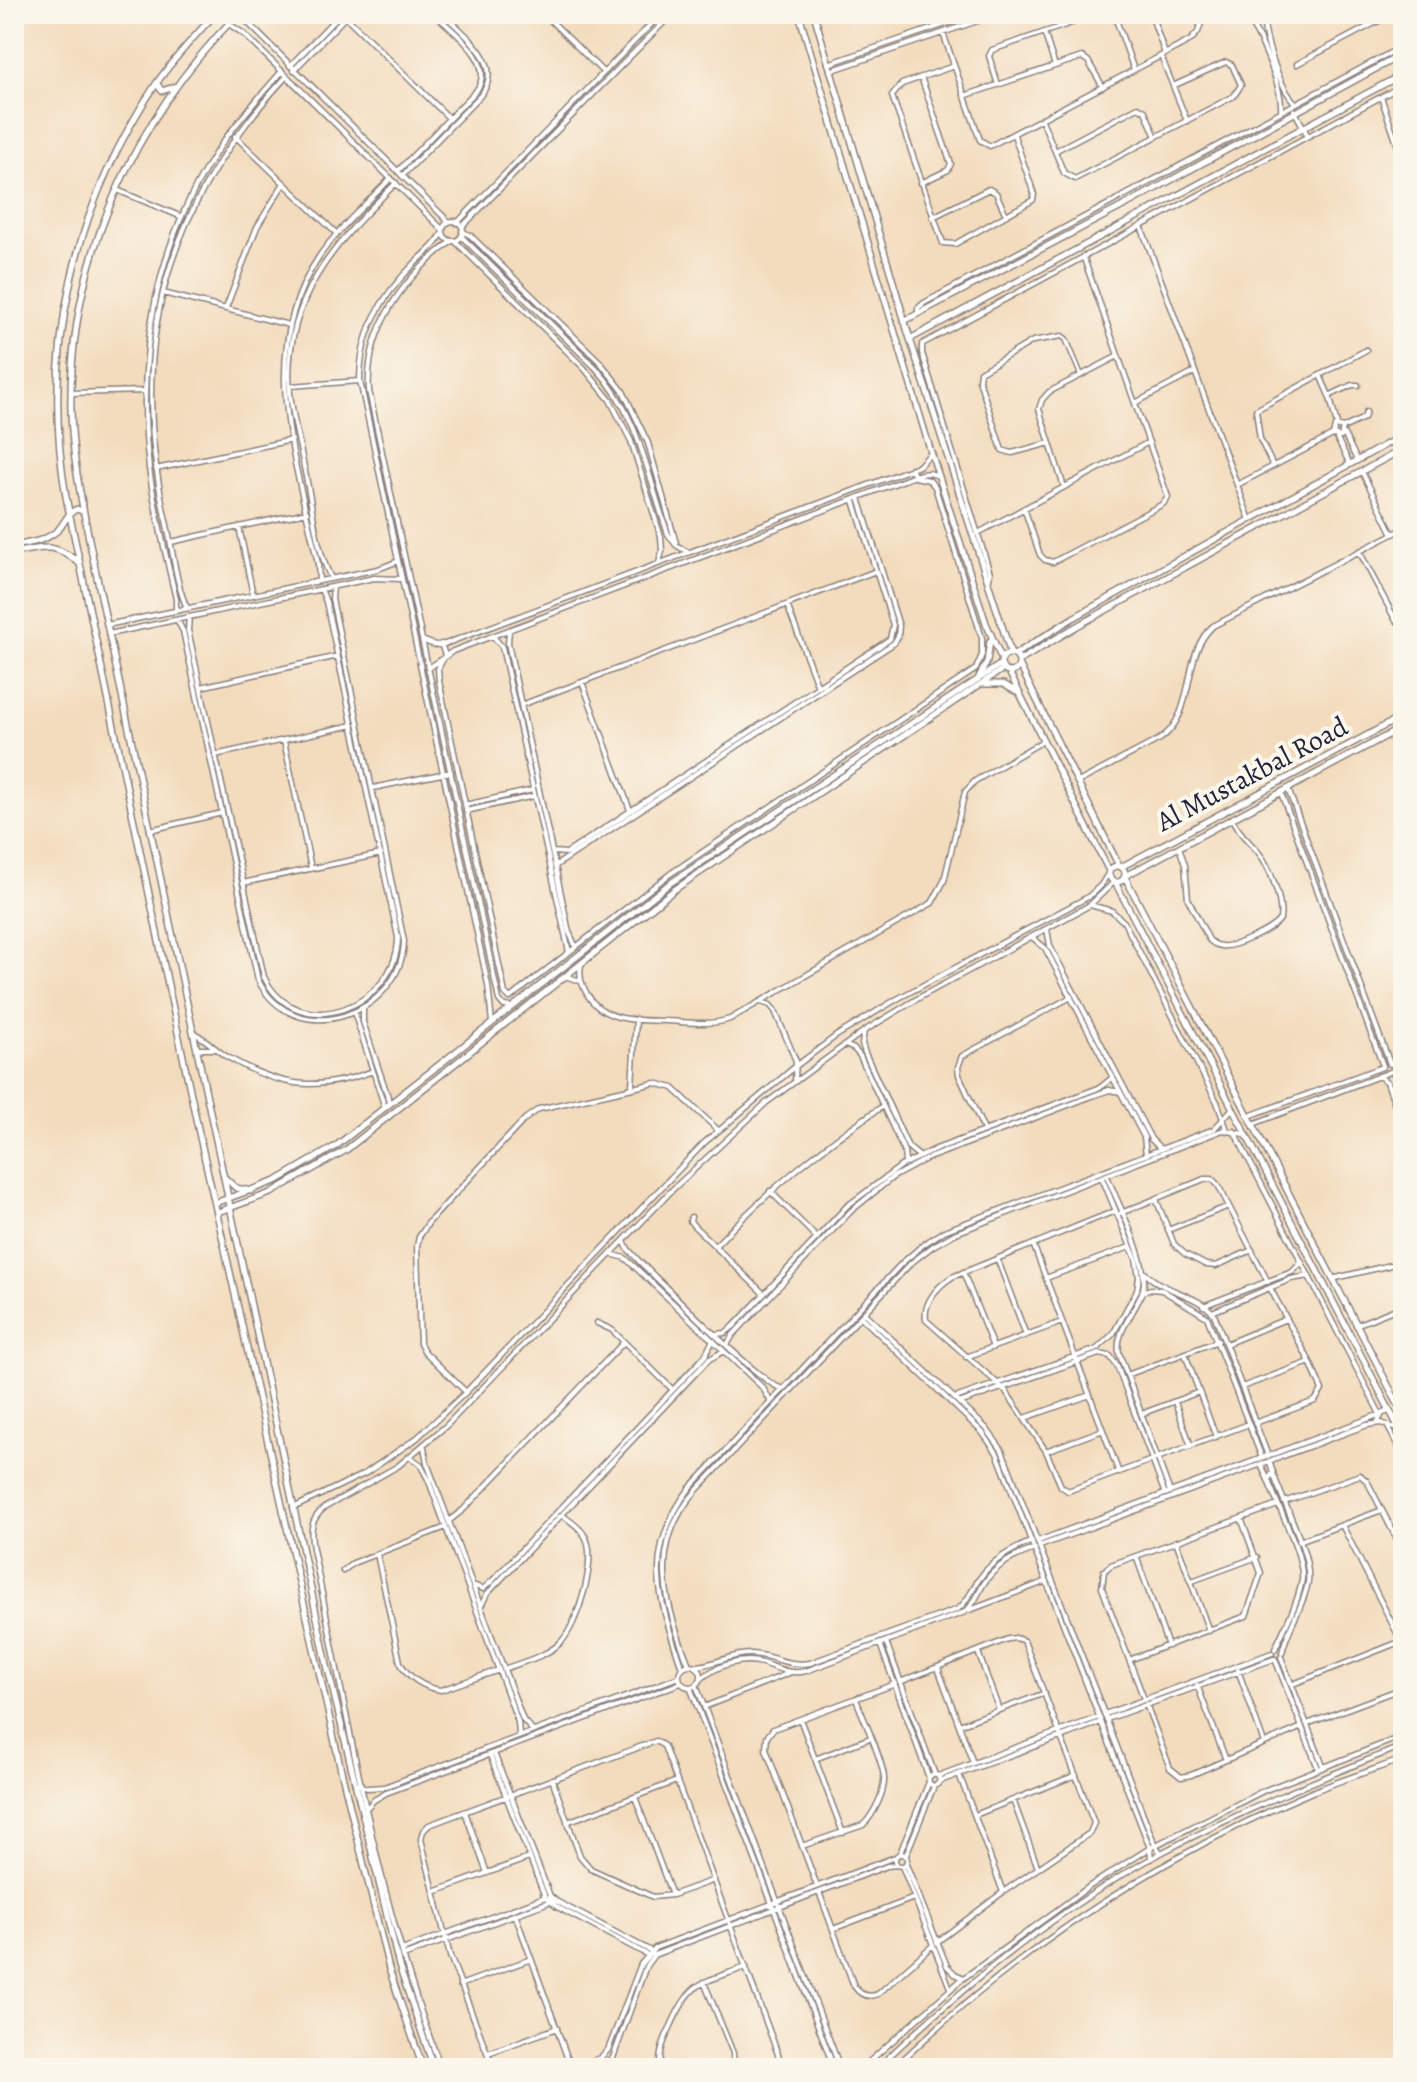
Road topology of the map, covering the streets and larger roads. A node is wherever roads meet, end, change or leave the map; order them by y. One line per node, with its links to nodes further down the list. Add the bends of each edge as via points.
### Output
1 (215, 14): 44 (street)
2 (238, 14): 25 (street); 26 (street)
3 (435, 14): 56 (street, via 481,66 480,84)
4 (544, 14): 40 (street)
5 (661, 14): 40 (street)
6 (672, 14): 55 (street)
7 (799, 14): 89 (street)
8 (814, 14): 36 (street)
9 (857, 14): 10 (street)
10 (874, 14)
11 (975, 14): 36 (street)
12 (998, 14): 28 (street)
13 (1098, 14): 27 (street)
14 (1114, 14): 38 (street)
15 (1151, 14): 32 (street)
16 (1205, 14): 24 (street, via 1228,24); 32 (street, via 1194,38)
17 (1223, 14): 18 (street)
18 (1249, 14): 24 (street)
19 (1272, 14): 23 (street)
20 (1391, 14): 33 (street)
21 (345, 15): 37 (street); 62 (street)
22 (448, 15): 60 (street, via 482,53 489,71 486,87)
23 (1264, 15): 24 (street); 57 (street, via 1263,28)
24 (1249, 22): 58 (street, via 1281,97)
25 (229, 24): 29 (street); 48 (street)
26 (255, 32): 29 (street); 37 (street)
27 (1044, 32): 35 (street); 45 (street, via 990,51)
28 (943, 33): 34 (street); 36 (street)
29 (249, 39): 39 (street)
30 (1403, 46): 57 (street)
31 (1403, 54): 57 (street)
32 (1163, 55): 38 (street); 47 (street)
33 (1297, 64)
34 (954, 66): 43 (street); 51 (street)
35 (1055, 66): 45 (street); 49 (street, via 1084,58)
36 (829, 67): 87 (street)
37 (292, 68): 64 (street)
38 (1134, 70): 49 (street)
39 (282, 71): 42 (street); 66 (street)
40 (603, 72): 50 (street)
41 (1403, 74): 67 (street)
42 (287, 76): 66 (street); 68 (street)
43 (921, 77): 78 (street, via 897,87 892,96); 78 (street, via 951,164)
44 (157, 83): 48 (street, via 162,91); 54 (street)
45 (998, 85): 51 (street)
46 (1403, 85): 52 (street)
47 (1173, 86): 65 (street); 65 (street, via 1226,62 1241,85 1234,96)
48 (175, 87): 59 (street)
49 (1103, 87): 63 (street)
50 (582, 93): 53 (street); 55 (street)
51 (964, 96): 69 (street, via 981,142 990,146)
52 (1381, 97): 71 (street); 74 (street)
53 (577, 99): 55 (street); 86 (street)
54 (146, 101): 59 (street, via 155,103); 146 (street, via 99,188 67,295 57,401)
55 (586, 102): 91 (street)
56 (460, 107): 60 (street); 62 (street)
57 (1294, 107): 58 (street); 61 (street); 67 (street)
58 (1281, 111): 61 (street); 103 (street, via 924,303)
59 (157, 112): 79 (street)
60 (465, 112): 75 (street)
61 (1285, 117): 103 (street)
62 (449, 118): 75 (street)
63 (1042, 120): 69 (street); 73 (street)
64 (346, 121): 68 (street); 75 (street)
65 (1187, 121): 72 (street)
66 (240, 124): 70 (street); 83 (street, via 208,166)
67 (1304, 127): 71 (street); 107 (street)
68 (339, 128): 76 (street)
69 (1014, 135): 82 (street, via 1034,198)
70 (235, 136): 77 (street); 101 (street, via 192,210)
71 (1308, 136): 88 (street)
72 (1156, 137): 73 (street, via 1075,179 1066,175); 73 (street, via 1138,107)
73 (1055, 151)
74 (1403, 161)
75 (400, 174): 80 (street)
76 (393, 181): 81 (street); 92 (street); 110 (street, via 321,266)
77 (284, 183): 92 (street); 102 (street, via 257,227)
78 (921, 183): 84 (street)
79 (116, 189): 83 (street); 120 (street, via 83,290)
80 (434, 208): 81 (street); 85 (street)
81 (428, 214): 90 (street)
82 (1006, 215): 84 (street, via 989,189); 84 (street, via 951,245 940,239)
83 (182, 217): 106 (street, via 161,275)
84 (933, 217)
85 (449, 222): 86 (street); 90 (street)
86 (457, 223): 91 (street)
87 (875, 224): 89 (street); 94 (street)
88 (1141, 226): 99 (street); 113 (street)
89 (863, 228): 95 (street)
90 (443, 231): 93 (street); 97 (street)
91 (462, 231): 93 (street); 96 (street); 163 (street, via 600,362 623,391 648,443)
92 (337, 234): 105 (street, via 310,272)
93 (453, 241): 98 (street); 100 (street)
94 (881, 242): 95 (street); 104 (street)
95 (868, 246): 133 (street)
96 (475, 249): 98 (street); 157 (street, via 618,395 639,436)
97 (423, 255): 100 (street); 116 (street, via 373,317)
98 (469, 255): 160 (street, via 610,400 631,441)
99 (1083, 256): 109 (street); 112 (street)
100 (429, 262): 145 (street, via 389,307 370,356 369,391)
101 (162, 293): 102 (street); 106 (street)
102 (226, 308): 105 (street)
103 (918, 313): 104 (street)
104 (904, 321): 108 (street)
105 (289, 325): 110 (street)
106 (153, 327): 119 (street); 134 (street)
107 (922, 332): 108 (street); 109 (street)
108 (910, 339): 180 (street)
109 (926, 340): 156 (street, via 922,353)
110 (289, 344): 118 (street); 124 (street, via 283,380)
111 (1366, 350): 115 (street)
112 (1118, 356): 114 (street); 122 (street)
113 (1195, 372): 122 (street); 142 (street)
114 (1081, 375): 131 (street, via 1042,400 1039,409); 131 (street, via 1062,336 1033,341 980,372 1002,450 1010,454)
115 (1320, 375): 121 (street); 136 (street, via 1255,411)
116 (360, 381): 118 (street); 147 (street)
117 (1358, 385): 121 (street)
118 (290, 386): 124 (street)
119 (144, 391): 120 (street); 134 (street)
120 (71, 393): 144 (street)
121 (1329, 396): 125 (street)
122 (1135, 403): 130 (street)
123 (1366, 412): 126 (street)
124 (292, 426): 129 (street); 165 (street)
125 (1337, 426): 126 (street); 128 (street)
126 (1344, 431): 128 (street); 135 (street)
127 (1403, 435): 135 (street)
128 (1334, 436): 135 (street); 136 (street)
129 (292, 440): 138 (street); 151 (street)
130 (1149, 442): 143 (street); 149 (street, via 1168,492 1166,501 1058,561 1040,555)
131 (1050, 443): 143 (street)
132 (1403, 449): 139 (street)
133 (931, 453): 137 (street); 140 (street)
134 (151, 455): 138 (street); 175 (street)
135 (1353, 462): 153 (street)
136 (1273, 466): 142 (street)
137 (911, 468): 141 (street); 158 (street)
138 (156, 469): 161 (street)
139 (1361, 471): 159 (street); 198 (street)
140 (939, 476): 141 (street); 195 (street)
141 (915, 477): 148 (street); 273 (street, via 935,487 982,638 976,669 670,874)
142 (1237, 485): 153 (street)
143 (1064, 487): 149 (street)
144 (80, 493): 146 (street); 150 (street)
145 (391, 495): 147 (street); 189 (street)
146 (66, 497): 152 (street)
147 (382, 497): 169 (street)
148 (857, 500): 162 (street); 173 (street); 235 (street, via 898,622 897,638)
149 (1024, 508): 156 (street)
150 (83, 511): 152 (street); 196 (street)
151 (307, 512): 154 (street); 165 (street)
152 (70, 513): 164 (street, via 51,535); 171 (street)
153 (1250, 520): 193 (street)
154 (239, 527): 161 (street); 184 (street)
155 (1403, 529): 159 (street)
156 (978, 533): 180 (street, via 990,573)
157 (668, 534): 160 (street); 163 (street)
158 (735, 534): 162 (street); 167 (street)
159 (1393, 534): 166 (street)
160 (661, 537): 170 (street)
161 (171, 542): 174 (street)
162 (738, 544): 201 (street)
163 (676, 545): 167 (street)
164 (14, 546)
165 (318, 548): 176 (street); 179 (street)
166 (1359, 551): 199 (street); 238 (street, via 1213,626 1199,644 1172,730)
167 (688, 552): 170 (street)
168 (14, 553): 171 (street, via 50,547)
169 (396, 562): 172 (street); 178 (street)
170 (659, 563): 206 (street)
171 (81, 564): 226 (street)
172 (372, 570): 176 (street); 177 (street)
173 (876, 571): 186 (street); 217 (street, via 893,627 891,637)
174 (178, 572): 175 (street); 187 (street)
175 (171, 573): 188 (street)
176 (331, 578): 179 (street)
177 (374, 578): 178 (street); 181 (street)
178 (400, 579): 190 (street)
179 (319, 581): 182 (street)
180 (987, 586): 200 (street)
181 (333, 587): 183 (street); 229 (street)
182 (281, 589): 184 (street); 185 (street)
183 (321, 589): 185 (street); 209 (street)
184 (253, 595): 187 (street)
185 (282, 598): 192 (street)
186 (787, 605): 214 (street); 217 (street)
187 (187, 608): 188 (street)
188 (176, 611): 191 (street)
189 (416, 611): 190 (street); 205 (street)
190 (408, 613): 237 (street)
191 (148, 617): 196 (street); 197 (street)
192 (189, 617): 194 (street); 216 (street)
193 (1073, 618): 198 (street); 207 (street)
194 (177, 620): 197 (street); 220 (street)
195 (986, 623): 200 (street, via 994,632); 204 (street)
196 (107, 625): 202 (street)
197 (149, 625): 202 (street)
198 (1077, 626): 210 (street)
199 (1403, 626)
200 (1001, 628): 207 (street)
201 (509, 630): 203 (street); 213 (street)
202 (109, 634): 225 (street)
203 (493, 636): 208 (street); 213 (street)
204 (991, 636): 211 (street); 215 (street)
205 (423, 641): 206 (street); 212 (street)
206 (441, 644): 208 (street)
207 (1012, 654): 210 (street); 211 (street)
208 (445, 655): 212 (street); 222 (street, via 438,673)
209 (338, 656): 216 (street); 227 (street)
210 (1019, 662): 211 (street, via 1016,670); 238 (street)
211 (1004, 666): 215 (street); 218 (street)
212 (429, 668): 223 (street)
213 (510, 669): 221 (street); 241 (street)
214 (582, 682): 221 (street); 245 (street)
215 (977, 683): 218 (street, via 1003,684); 219 (street)
216 (201, 687): 220 (street)
217 (818, 687): 235 (street)
218 (1019, 694): 233 (street)
219 (947, 703): 267 (street, via 690,869); 269 (street)
220 (202, 705): 234 (street); 246 (street)
221 (521, 705): 252 (street)
222 (444, 706): 223 (street); 244 (street)
223 (438, 708): 236 (street)
224 (1403, 716): 254 (street, Al Mustakbal Road)
225 (127, 717): 226 (street, via 120,723); 230 (street)
226 (113, 720): 232 (street)
227 (354, 727): 229 (street); 231 (street); 243 (street)
228 (1403, 727): 239 (street, Al Mustakbal Road)
229 (361, 728): 240 (street)
230 (131, 738): 232 (street); 248 (street)
231 (284, 740): 234 (street); 260 (street)
232 (117, 741): 329 (street)
233 (1043, 741): 261 (street); 284 (street, via 965,792 942,889 932,903)
234 (215, 755): 264 (street)
235 (719, 756): 245 (street); 253 (street)
236 (451, 772): 237 (street); 250 (street)
237 (442, 774): 240 (street); 280 (street)
238 (1078, 782): 259 (street)
239 (1288, 789): 242 (street, Al Mustakbal Road); 256 (street)
240 (374, 790): 243 (street); 266 (street)
241 (534, 793): 244 (street); 275 (street)
242 (1281, 793): 247 (street, Al Mustakbal Road); 256 (street)
243 (368, 794): 255 (street)
244 (466, 808): 249 (street)
245 (630, 810): 253 (street)
246 (222, 813): 248 (street); 289 (street, via 258,980 273,1001)
247 (1232, 819): 251 (street, Al Mustakbal Road); 251 (street, via 1265,861 1279,904 1280,919 1270,930 1229,945 1209,940 1188,899)
248 (150, 830): 294 (street)
249 (472, 836): 250 (street); 275 (street, via 506,996 513,997)
250 (465, 838): 279 (street)
251 (1179, 847): 257 (street, Al Mustakbal Road)
252 (552, 852): 253 (street); 258 (street)
253 (572, 853): 258 (street)
254 (1146, 853): 257 (street); 259 (street, Al Mustakbal Road)
255 (381, 854): 260 (street); 266 (street)
256 (1309, 859): 281 (street); 282 (street)
257 (1151, 862): 262 (street, Al Mustakbal Road)
258 (555, 866): 273 (street)
259 (1120, 867): 261 (street); 262 (street)
260 (311, 868): 264 (street)
261 (1109, 872): 263 (street); 300 (street, via 1088,897 897,999)
262 (1125, 876): 263 (street); 320 (street)
263 (1114, 882): 265 (street); 318 (street)
264 (243, 883): 287 (street, via 264,977 277,996)
265 (1090, 905): 268 (street); 321 (street, via 1112,911 1124,922)
266 (396, 907): 285 (street, via 404,941 401,962 386,988); 287 (street, via 398,951 380,984 336,1012)
267 (616, 924): 269 (street); 270 (street)
268 (1047, 929): 271 (street); 274 (street)
269 (621, 932): 272 (street)
270 (604, 934): 272 (street); 286 (street)
271 (1032, 937): 274 (street); 293 (street)
272 (610, 941): 276 (street)
273 (576, 947): 275 (street)
274 (1048, 947): 283 (street); 331 (street)
275 (569, 952)
276 (581, 964): 277 (street); 278 (street)
277 (565, 976): 278 (street); 347 (street, via 346,1150 271,1193)
278 (580, 981): 290 (street, via 603,1012)
279 (496, 983): 280 (street); 286 (street, via 500,1003)
280 (488, 985): 291 (street)
281 (1362, 991): 282 (street); 301 (street)
282 (1356, 993): 302 (street)
283 (1071, 997): 308 (street); 325 (street, via 960,1060 959,1075)
284 (761, 1002): 290 (street, via 714,1023); 300 (street, via 773,1008)
285 (363, 1007): 288 (street); 292 (street)
286 (511, 1007): 291 (street)
287 (295, 1008): 289 (street)
288 (354, 1012): 289 (street, via 320,1020); 292 (street)
289 (293, 1014)
290 (636, 1019): 312 (street)
291 (492, 1023): 316 (street)
292 (362, 1027): 305 (street); 316 (street)
293 (864, 1031): 295 (street); 298 (street)
294 (194, 1033): 296 (street); 297 (street)
295 (842, 1045): 298 (street); 304 (street)
296 (197, 1049): 297 (street); 327 (street)
297 (216, 1050): 305 (street, via 267,1076 295,1083 330,1084)
298 (864, 1058): 317 (street); 332 (street)
299 (1403, 1059): 301 (street)
300 (797, 1064): 304 (street); 310 (street); 324 (street)
301 (1390, 1064): 302 (street)
302 (1383, 1066): 309 (street)
303 (1403, 1067): 306 (street)
304 (808, 1070): 310 (street)
305 (373, 1071): 316 (street)
306 (1388, 1073): 307 (street); 311 (street)
307 (1379, 1076): 311 (street); 313 (street)
308 (1113, 1077): 314 (street); 315 (street)
309 (1349, 1079): 313 (street); 320 (street)
310 (794, 1080): 350 (street, via 725,1138)
311 (1387, 1082): 319 (street)
312 (632, 1086): 324 (street, via 655,1083 673,1088); 420 (street, via 532,1113 423,1229 417,1246 420,1344)
313 (1351, 1086): 322 (street)
314 (1102, 1089): 315 (street); 325 (street); 352 (street, via 915,1165 872,1192)
315 (1120, 1092): 331 (street)
316 (388, 1106): 339 (street, via 316,1158)
317 (883, 1106): 332 (street); 340 (street)
318 (1232, 1109): 321 (street); 330 (street)
319 (1400, 1112): 323 (street)
320 (1249, 1116): 322 (street)
321 (1224, 1120): 326 (street); 333 (street)
322 (1253, 1124): 373 (street)
323 (1403, 1127)
324 (718, 1130): 346 (street)
325 (984, 1130): 335 (street)
326 (1227, 1130): 328 (street); 338 (street)
327 (214, 1131): 329 (street, via 207,1138); 337 (street)
328 (1234, 1131): 330 (street); 363 (street)
329 (199, 1133): 344 (street)
330 (1245, 1134): 377 (street)
331 (1146, 1136): 333 (street); 334 (street)
332 (903, 1143): 335 (street); 336 (street)
333 (1161, 1149): 334 (street)
334 (1146, 1155): 341 (street)
335 (919, 1156): 336 (street)
336 (905, 1163): 352 (street, via 857,1197)
337 (222, 1172): 339 (street, via 232,1185); 343 (street)
338 (1104, 1177): 341 (street); 349 (street)
339 (252, 1191): 343 (street)
340 (770, 1191): 354 (street); 357 (street)
341 (1049, 1195): 365 (street, via 948,1237)
342 (1156, 1199): 345 (street, via 1210,1179); 349 (street); 353 (street)
343 (227, 1200): 344 (street); 347 (street)
344 (215, 1203): 348 (street)
345 (1229, 1206): 353 (street); 359 (street)
346 (641, 1208): 350 (street); 410 (street)
347 (229, 1209): 348 (street); 397 (street)
348 (218, 1212): 396 (street)
349 (1118, 1212): 356 (street); 358 (street); 369 (street)
350 (648, 1215): 355 (street)
351 (691, 1217): 357 (street)
352 (828, 1230): 354 (street); 391 (street)
353 (1168, 1230): 359 (street, via 1179,1250 1209,1265)
354 (817, 1238): 379 (street)
355 (624, 1241): 360 (street); 362 (street)
356 (1033, 1244): 361 (street); 372 (street)
357 (715, 1246): 379 (street)
358 (1130, 1246): 372 (street); 405 (street, via 1139,1271 1134,1295 1107,1341)
359 (1252, 1250): 374 (street)
360 (611, 1254): 366 (street); 412 (street)
361 (997, 1258): 368 (street); 393 (street)
362 (640, 1262): 366 (street); 392 (street)
363 (1302, 1262): 367 (street); 370 (street)
364 (1403, 1262): 373 (street)
365 (904, 1266): 385 (street); 417 (street)
366 (635, 1267): 394 (street)
367 (1295, 1270): 371 (street); 374 (street)
368 (963, 1272): 401 (street); 404 (street, via 937,1289 925,1316)
369 (1145, 1273): 378 (street); 381 (street)
370 (1309, 1276): 371 (street); 431 (street)
371 (1298, 1277): 376 (street)
372 (1046, 1278): 388 (street)
373 (1332, 1279): 375 (street)
374 (1268, 1282): 380 (street)
375 (1336, 1286): 377 (street); 390 (street)
376 (1270, 1288): 380 (street); 387 (street)
377 (1327, 1290): 428 (street)
378 (1142, 1292): 395 (street, via 1162,1290 1201,1311); 411 (street, via 1118,1343)
379 (764, 1294): 391 (street)
380 (1239, 1297): 381 (street); 384 (street)
381 (1203, 1306): 384 (street)
382 (1403, 1306): 383 (street)
383 (1396, 1309): 386 (street); 390 (street)
384 (1212, 1312): 399 (street)
385 (862, 1315): 423 (street); 448 (street); 468 (street, via 990,1442)
386 (1403, 1318)
387 (1287, 1319): 399 (street); 407 (street)
388 (1063, 1322): 393 (street); 405 (street)
389 (597, 1323): 398 (street)
390 (1356, 1325): 427 (street)
391 (736, 1328): 392 (street); 400 (street)
392 (716, 1334): 400 (street)
393 (1026, 1335): 401 (street)
394 (713, 1340): 402 (street); 406 (street)
395 (1218, 1341): 403 (street); 433 (street)
396 (247, 1342): 397 (street); 409 (street)
397 (257, 1342): 408 (street)
398 (624, 1342): 419 (street); 463 (street)
399 (1226, 1344): 415 (street)
400 (727, 1345): 413 (street)
401 (993, 1347): 404 (street)
402 (724, 1351): 406 (street); 416 (street)
403 (1185, 1354): 411 (street); 421 (street)
404 (966, 1357): 414 (street)
405 (1076, 1359): 414 (street); 418 (street); 422 (street); 445 (street, via 1099,1354 1114,1360)
406 (704, 1360): 419 (street); 461 (street)
407 (1310, 1362): 415 (street); 433 (street, via 1321,1387 1318,1399)
408 (261, 1363): 409 (street); 459 (street)
409 (252, 1365): 496 (street)
410 (487, 1370): 412 (street); 420 (street)
411 (1127, 1375): 430 (street)
412 (495, 1377): 440 (street)
413 (767, 1382): 416 (street); 417 (street)
414 (997, 1383): 418 (street); 423 (street)
415 (1242, 1387): 433 (street)
416 (763, 1388): 424 (street)
417 (784, 1388): 424 (street)
418 (1002, 1388): 426 (street); 432 (street)
419 (673, 1389): 476 (street)
420 (466, 1392): 455 (street, via 404,1449)
421 (1199, 1392): 425 (street); 438 (street)
422 (1090, 1395): 432 (street); 436 (street)
423 (954, 1398): 426 (street)
424 (771, 1402): 448 (street)
425 (1175, 1402): 430 (street); 441 (street)
426 (959, 1403): 468 (street, via 1002,1450)
427 (1400, 1403): 429 (street)
428 (1389, 1411): 431 (street); 437 (street)
429 (1403, 1413)
430 (1141, 1414): 445 (street)
431 (1380, 1414): 434 (street); 439 (street)
432 (1025, 1418): 442 (street)
433 (1252, 1423): 438 (street); 446 (street)
434 (1377, 1423): 435 (street); 439 (street)
435 (1387, 1425): 437 (street); 443 (street)
436 (1103, 1430): 442 (street); 450 (street)
437 (1402, 1433)
438 (1216, 1437): 441 (street)
439 (1307, 1445): 446 (street)
440 (424, 1446): 444 (street); 451 (street)
441 (1191, 1446): 445 (street)
442 (1046, 1451): 450 (street, via 1066,1490)
443 (1403, 1456)
444 (410, 1457): 451 (street); 457 (street)
445 (1155, 1459): 450 (street); 454 (street)
446 (1266, 1459): 447 (street); 449 (street); 452 (street)
447 (1261, 1465): 452 (street); 453 (street)
448 (712, 1469): 490 (street, via 682,1510 666,1558 667,1605); 491 (street, via 675,1511 659,1557 661,1604)
449 (1273, 1472): 453 (street); 456 (street)
450 (1119, 1473)
451 (430, 1478): 463 (street); 465 (street)
452 (1213, 1480): 454 (street); 468 (street)
453 (1268, 1480): 458 (street)
454 (1168, 1493): 468 (street)
455 (323, 1496): 457 (street); 459 (street)
456 (1284, 1502): 460 (street, via 1360,1475); 467 (street)
457 (328, 1505): 535 (street, via 315,1516 311,1536)
458 (1278, 1505): 462 (street); 487 (street, via 1302,1574)
459 (292, 1509): 489 (street)
460 (1382, 1510): 464 (street); 469 (street)
461 (562, 1515): 476 (street); 493 (street, via 587,1539 584,1591 559,1644)
462 (1241, 1518): 466 (street); 472 (street)
463 (449, 1521): 477 (street)
464 (1342, 1525): 467 (street); 482 (street)
465 (446, 1527): 470 (street); 493 (street)
466 (1176, 1541): 471 (street); 475 (street)
467 (1299, 1541): 487 (street, via 1308,1579)
468 (1036, 1544): 474 (street); 479 (street, via 998,1568); 480 (street, via 993,1563 960,1607); 512 (street)
469 (1403, 1551)
470 (377, 1554): 473 (street); 493 (street, via 407,1674 441,1690)
471 (1136, 1556): 484 (street); 488 (street, via 1107,1568 1101,1580)
472 (1257, 1557): 475 (street); 481 (street, via 1261,1576 1248,1613)
473 (343, 1571)
474 (1047, 1581): 479 (street); 512 (street)
475 (1191, 1581): 481 (street)
476 (494, 1582): 477 (street, via 483,1589); 478 (street)
477 (473, 1585): 478 (street)
478 (481, 1606): 493 (street)
479 (965, 1612): 480 (street)
480 (932, 1621): 483 (street); 485 (street)
481 (1209, 1631): 484 (street)
482 (1402, 1641): 500 (street)
483 (883, 1643): 485 (street); 499 (street)
484 (1168, 1646): 488 (street)
485 (852, 1651): 490 (street, via 804,1664 750,1654); 495 (street)
486 (977, 1651): 492 (street); 504 (street, via 1022,1639); 509 (street)
487 (1276, 1655): 494 (street); 500 (street); 506 (street); 515 (street)
488 (1129, 1660): 506 (street)
489 (327, 1665): 496 (street, via 325,1675); 507 (street)
490 (691, 1665): 491 (street); 498 (street, via 699,1670)
491 (682, 1668): 497 (street)
492 (938, 1668): 499 (street); 514 (street)
493 (502, 1670): 511 (street)
494 (1238, 1670): 501 (street); 521 (street)
495 (792, 1673): 498 (street, via 744,1661); 508 (street)
496 (320, 1675): 510 (street)
497 (680, 1680): 502 (street); 516 (street); 523 (street)
498 (700, 1680): 502 (street)
499 (898, 1683): 505 (street); 532 (street)
500 (1293, 1684): 515 (street)
501 (1197, 1685): 506 (street); 526 (street)
502 (693, 1686): 508 (street); 562 (street)
503 (1403, 1688): 515 (street)
504 (1045, 1693): 509 (street); 517 (street)
505 (856, 1699): 513 (street); 520 (street)
506 (1145, 1702): 512 (street); 526 (street, via 1176,1775 1186,1777)
507 (336, 1704): 510 (street, via 330,1703); 534 (street)
508 (704, 1707): 562 (street)
509 (999, 1710): 514 (street)
510 (329, 1712): 585 (street, via 382,1944)
511 (518, 1714): 516 (street); 518 (street)
512 (1103, 1718): 517 (street); 547 (street)
513 (800, 1719): 524 (street); 546 (street, via 770,1731 765,1746)
514 (959, 1725): 527 (street)
515 (1305, 1725): 521 (street); 528 (street)
516 (533, 1731): 518 (street)
517 (1061, 1734): 527 (street); 529 (street); 530 (street)
518 (519, 1736): 535 (street, via 384,1787)
519 (1403, 1736): 528 (street)
520 (870, 1738): 524 (street); 544 (street, via 883,1787 868,1821)
521 (1264, 1743): 526 (street)
522 (1403, 1746): 548 (street, via 1289,1790)
523 (492, 1754): 536 (street); 539 (street, via 386,1793)
524 (815, 1759): 544 (street)
525 (1403, 1759): 597 (street, via 1313,1792 1132,1883 970,1999)
526 (1226, 1760)
527 (973, 1764): 532 (street)
528 (1320, 1767): 547 (street, via 1235,1803)
529 (959, 1774): 532 (street); 542 (street)
530 (1076, 1775): 538 (street); 553 (street, via 1093,1829)
531 (552, 1779): 533 (street, via 658,1741); 536 (street); 543 (street)
532 (934, 1780): 549 (street)
533 (677, 1781): 537 (street); 555 (street)
534 (355, 1783): 535 (street); 541 (street)
535 (363, 1787): 539 (street)
536 (508, 1796): 540 (street); 545 (street)
537 (635, 1797): 543 (street); 559 (street)
538 (1013, 1800): 542 (street); 553 (street)
539 (367, 1807): 541 (street); 572 (street)
540 (465, 1812): 554 (street); 557 (street, via 429,1825 422,1833)
541 (362, 1813): 583 (street, via 399,1966)
542 (975, 1815): 558 (street)
543 (567, 1822): 559 (street, via 591,1869 649,1897)
544 (843, 1833): 546 (street)
545 (527, 1845): 550 (street); 566 (street, via 550,1896)
546 (802, 1846): 556 (street)
547 (1152, 1847): 548 (street); 551 (street); 575 (street)
548 (1161, 1853): 551 (street)
549 (900, 1855): 552 (street); 552 (street); 556 (street)
550 (529, 1858): 554 (street); 561 (street)
551 (1151, 1859): 580 (street, via 1103,1887)
552 (902, 1865): 556 (street); 560 (street); 570 (street)
553 (1038, 1868): 558 (street)
554 (487, 1873): 557 (street)
555 (714, 1880): 559 (street); 565 (street)
556 (818, 1889): 562 (street); 567 (street)
557 (434, 1892): 568 (street)
558 (1003, 1892): 570 (street)
559 (672, 1895)
560 (914, 1898): 567 (street); 570 (street)
561 (547, 1900): 563 (street); 564 (street); 566 (street)
562 (776, 1905): 565 (street); 594 (street)
563 (515, 1914): 564 (street); 573 (street)
564 (489, 1921): 568 (street)
565 (730, 1922): 569 (street); 574 (street)
566 (602, 1928): 571 (street)
567 (833, 1929): 570 (street, via 855,1988 867,1996 881,1992)
568 (444, 1938): 572 (street); 577 (street)
569 (678, 1942): 571 (street); 584 (street, via 647,1963)
570 (935, 1944): 575 (street, via 949,1969); 578 (street)
571 (649, 1952): 589 (street, via 610,2047 600,2058)
572 (402, 1953): 587 (street)
573 (531, 1959): 577 (street); 581 (street)
574 (746, 1966): 576 (street); 593 (street)
575 (964, 1978): 578 (street)
576 (704, 1982): 591 (street, via 684,1998 662,2046); 592 (street)
577 (460, 1985): 582 (street)
578 (950, 1988): 579 (street)
579 (941, 1997): 580 (street); 595 (street)
580 (948, 2004): 596 (street)
581 (557, 2028): 582 (street); 589 (street)
582 (487, 2053): 588 (street)
583 (429, 2055): 585 (street); 586 (street)
584 (610, 2065): 590 (street)
585 (422, 2066)
586 (434, 2068)
587 (441, 2068)
588 (493, 2068)
589 (572, 2068)
590 (595, 2068)
591 (660, 2068)
592 (734, 2068)
593 (783, 2068)
594 (837, 2068)
595 (862, 2068)
596 (877, 2068)
597 (894, 2068)

